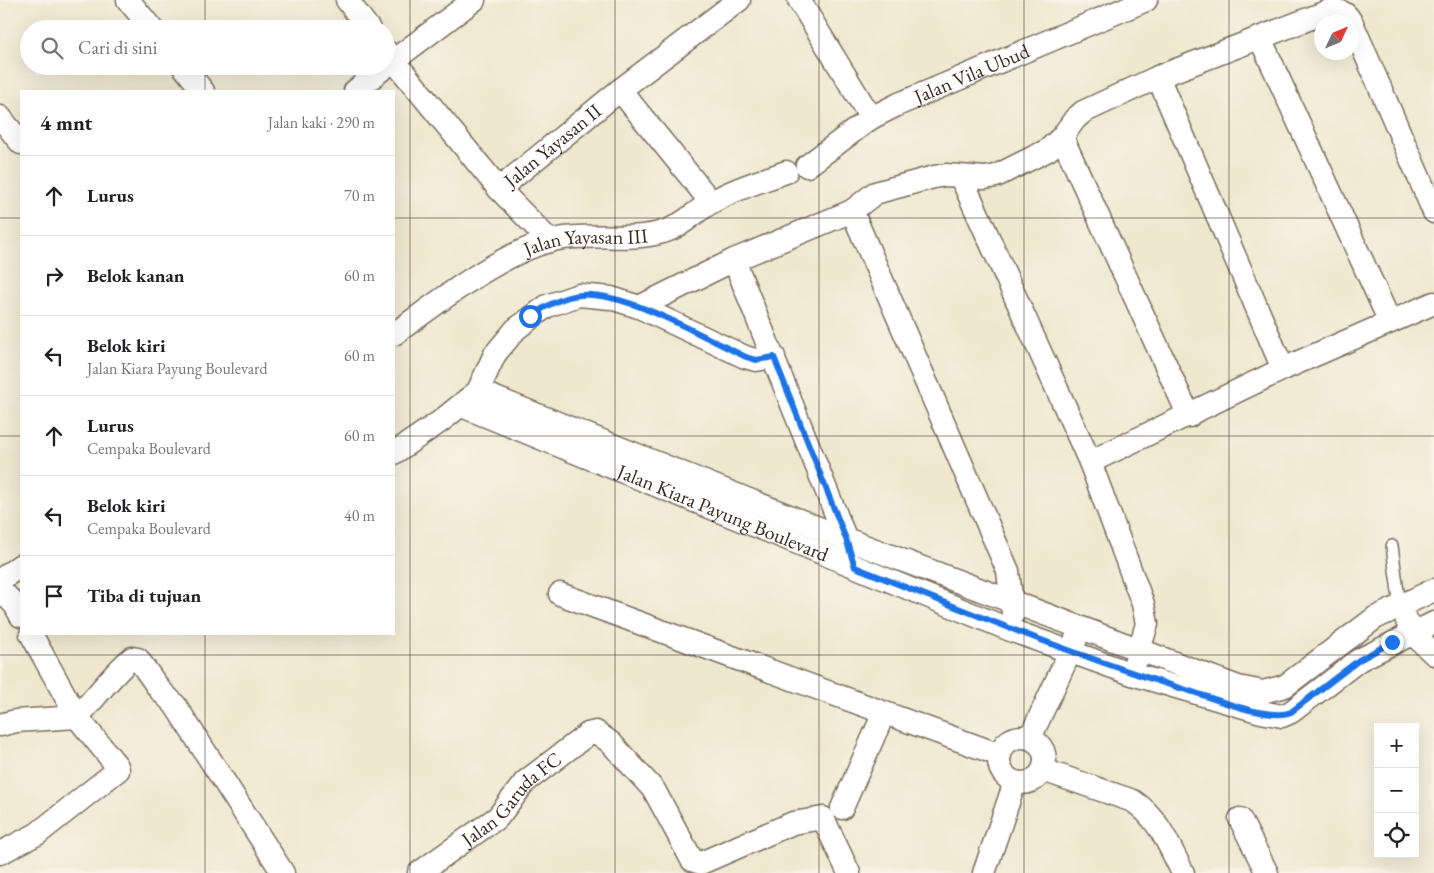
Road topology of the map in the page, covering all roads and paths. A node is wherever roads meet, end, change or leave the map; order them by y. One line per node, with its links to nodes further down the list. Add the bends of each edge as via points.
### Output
1 (128, 0): 10 (street)
2 (347, 0): 11 (street)
3 (474, 0): 14 (street)
4 (739, 0): 21 (street, Jalan Yayasan II)
5 (799, 0): 23 (street)
6 (1146, 0): 23 (street, Jalan Vila Ubud)
7 (1319, 15): 8 (street, via 1338,10)
8 (1346, 15)
9 (1314, 17): 12 (street)
10 (145, 20)
11 (362, 20)
12 (1260, 38): 18 (street); 36 (street)
13 (1359, 41): 31 (street)
14 (395, 56)
15 (395, 69): 28 (street, Jalan Yayasan II)
16 (190, 75): 19 (street)
17 (373, 75): 20 (street)
18 (1158, 77): 24 (street, via 1084,112); 39 (street)
19 (202, 90)
20 (356, 90)
21 (620, 90): 28 (street, Jalan Yayasan II); 29 (street)
22 (0, 117): 25 (street)
23 (870, 118): 26 (street, Jalan Vila Ubud)
24 (1062, 137): 27 (street, via 1048,150 996,176); 41 (street)
25 (20, 142)
26 (796, 169): 29 (street, Jalan Yayasan III)
27 (961, 177): 30 (street, via 934,177 875,193); 43 (street)
28 (499, 189): 32 (street)
29 (711, 202): 32 (street, Jalan Yayasan III, via 666,232 644,237 584,235)
30 (852, 211): 33 (street); 52 (street, via 1008,571)
31 (1434, 212)
32 (550, 241): 37 (street, Jalan Yayasan III, via 479,275)
33 (734, 260): 35 (street); 38 (street)
34 (1434, 303): 36 (street)
35 (640, 307): 38 (street, via 746,357 756,360); 40 (street, via 610,298 579,295 547,306 523,322 504,343)
36 (1390, 322): 39 (street)
37 (395, 331)
38 (774, 357): 44 (street)
39 (1284, 369): 41 (street)
40 (470, 399): 42 (street); 44 (street, Jalan Kiara Payung Boulevard); 47 (street, Jalan Kiara Payung Boulevard)
41 (1189, 416): 43 (street)
42 (395, 452)
43 (1090, 462): 60 (street, via 1144,604 1147,624)
44 (846, 539): 47 (street); 52 (street, Jalan Kiara Payung Boulevard)
45 (1392, 546): 53 (lane)
46 (20, 566): 48 (street)
47 (855, 567): 57 (street, Jalan Kiara Payung Boulevard)
48 (0, 580)
49 (0, 589): 54 (street)
50 (1434, 590): 53 (street, Jalan Kiara Payung Boulevard)
51 (560, 594): 64 (street)
52 (1012, 602): 56 (street, Jalan Kiara Payung Boulevard); 57 (street)
53 (1400, 607): 58 (street); 60 (street, Jalan Kiara Payung Boulevard, via 1375,618 1285,686 1263,692 1238,687)
54 (20, 615)
55 (1434, 622): 58 (street)
56 (1081, 629): 60 (street, Jalan Kiara Payung Boulevard); 61 (street)
57 (1013, 631): 61 (street, Jalan Kiara Payung Boulevard)
58 (1412, 633): 62 (street); 63 (street, Jalan Kiara Payung Boulevard, via 1359,660 1282,716 1235,706)
59 (32, 635): 65 (street)
60 (1140, 650): 63 (street)
61 (1070, 652): 63 (street, Jalan Kiara Payung Boulevard); 67 (street)
62 (1434, 654)
63 (1132, 674)
64 (884, 713): 68 (street); 71 (street)
65 (77, 717): 66 (street); 73 (street, via 118,770 37,834); 74 (street, via 122,666 132,658 138,659 175,705)
66 (0, 725)
67 (1030, 738): 68 (street, via 1017,737 1006,743); 69 (street, via 1041,745 1046,757)
68 (1000, 755): 70 (street, via 1000,766)
69 (1043, 770): 70 (street, via 1026,783); 78 (street, via 1133,801 1143,808 1154,818)
70 (1015, 782): 77 (street)
71 (842, 808)
72 (1240, 819): 79 (street)
73 (0, 853)
74 (283, 873)
75 (419, 873): 76 (street, Jalan Garuda FC, via 498,817 525,782 588,734 596,732 604,736 654,790 692,860 702,863 794,823 823,818)
76 (849, 873)
77 (984, 873)
78 (1183, 873)
79 (1267, 873)

